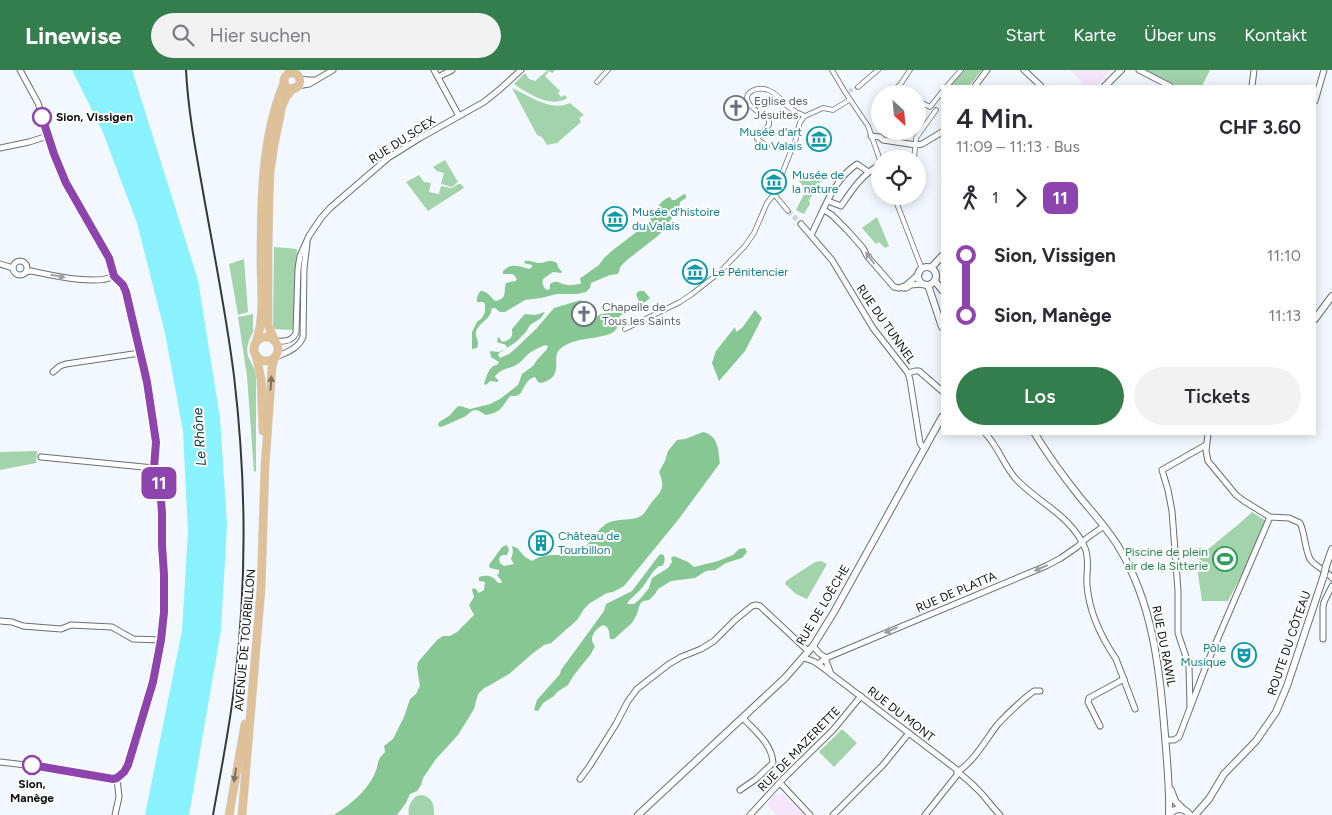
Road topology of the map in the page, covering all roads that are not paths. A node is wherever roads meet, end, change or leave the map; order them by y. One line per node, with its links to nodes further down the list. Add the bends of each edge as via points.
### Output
1 (20, 70): 38 (street, via 38,103)
2 (333, 70): 19 (street, via 307,85)
3 (434, 70): 18 (street)
4 (452, 70): 18 (street)
5 (520, 70): 35 (street, RUE DU SCEX, via 493,96)
6 (608, 70): 20 (street)
7 (910, 70): 22 (street)
8 (961, 70): 23 (street)
9 (987, 70): 24 (street)
10 (1024, 70): 25 (street)
11 (1121, 70): 26 (street)
12 (1139, 70): 27 (street)
13 (1254, 70): 28 (street)
14 (1324, 70): 31 (street)
15 (833, 71): 32 (street)
16 (875, 71): 29 (street)
17 (288, 72): 19 (main road, via 293,73); 21 (main road)
18 (438, 77): 35 (street)
19 (297, 80): 21 (main road, via 288,87); 69 (main road, via 282,106 270,173 268,316 269,330)
20 (597, 82)
21 (284, 83): 70 (main road, via 271,131 263,185 261,321)
22 (900, 85)
23 (948, 85)
24 (976, 85)
25 (1040, 85)
26 (1107, 85)
27 (1168, 85)
28 (1252, 85)
29 (858, 87)
30 (941, 93): 33 (street, via 930,107)
31 (1316, 98)
32 (849, 100): 36 (street, via 833,110 823,108); 39 (street, via 863,118)
33 (926, 105)
34 (936, 110): 41 (street, via 916,138)
35 (459, 116): 53 (street, RUE DU SCEX, via 377,167 326,213)
36 (805, 116): 42 (street, via 769,90 757,88 751,91 748,94 749,104 769,120 769,125 757,139); 46 (street)
37 (941, 133): 41 (street)
38 (48, 136): 43 (street); 60 (street, via 66,183 109,258)
39 (871, 136)
40 (883, 140): 41 (street)
41 (916, 145): 44 (street)
42 (767, 146)
43 (0, 148)
44 (915, 150)
45 (869, 172): 47 (street, via 841,206); 47 (street, via 857,164 849,169)
46 (774, 194): 49 (street); 68 (street, via 766,203 754,233 720,272 680,302)
47 (828, 201): 50 (street)
48 (897, 205): 59 (street)
49 (788, 210)
50 (824, 210): 52 (street); 63 (street, one-way to 50, via 894,287 847,230)
51 (801, 224): 52 (street, RUE DU TUNNEL)
52 (811, 235): 75 (street, RUE DU TUNNEL, via 832,260 873,328)
53 (308, 240): 69 (street, RUE DU SCEX, via 299,260 296,333 291,340); 73 (street, RUE DU SCEX, via 304,268 303,337 294,348)
54 (941, 257): 57 (street)
55 (0, 264): 56 (street)
56 (13, 268): 58 (street, via 18,275); 58 (street, via 21,262 26,266)
57 (931, 268): 59 (street); 61 (street, via 936,275)
58 (26, 272): 60 (street, one-way to 60, via 90,280)
59 (920, 272): 62 (street, via 920,280); 63 (street)
60 (114, 276): 71 (street, via 126,292)
61 (935, 281): 62 (street); 64 (street)
62 (926, 284): 63 (street, via 911,285 899,292); 67 (street)
63 (904, 286)
64 (941, 289)
65 (1332, 296): 66 (street)
66 (1316, 318)
67 (941, 324)
68 (625, 329)
69 (275, 340): 70 (main road, via 264,337); 73 (main road, via 279,350)
70 (256, 342): 72 (main road)
71 (140, 353): 74 (street, via 66,364); 85 (street, via 155,433)
72 (256, 355): 73 (main road, via 265,362); 84 (main road, AVENUE DE TOURBILLON, via 261,379)
73 (275, 358): 84 (main road, AVENUE DE TOURBILLON, one-way to 73)
74 (54, 372)
75 (908, 374): 76 (street, via 919,372); 82 (street, RUE DU TUNNEL, via 920,442)
76 (941, 390)
77 (941, 419): 82 (street, RUE DE LOÈCHE)
78 (987, 435): 88 (street, via 1015,477 1066,520)
79 (1036, 435): 87 (street, RUE DU RAWIL)
80 (1208, 435): 81 (street)
81 (1206, 445): 86 (street, via 1208,461 1236,495); 104 (street, via 1162,470 1172,511 1178,634 1189,666)
82 (925, 448): 95 (street, RUE DE LOÈCHE)
83 (41, 457): 85 (street)
84 (265, 466): 100 (main road, AVENUE DE TOURBILLON, via 262,579)
85 (154, 468): 94 (street, via 160,487 162,513 164,584)
86 (1270, 517): 90 (street, via 1289,518 1300,523 1310,559); 104 (street)
87 (1104, 526): 88 (street, RUE DE PLATTA); 109 (street, RUE DU RAWIL, via 1128,564 1146,612 1158,664)
88 (1082, 543): 97 (street, RUE DE PLATTA, one-way to 97, via 1046,566); 101 (street, via 1086,551 1092,613)
89 (1332, 549): 117 (street, ROUTE DU CÔTEAU, bridge, via 1288,686 1276,712)
90 (1332, 578)
91 (1332, 586): 93 (street, via 1322,607)
92 (0, 621): 94 (street, via 61,629 71,625 112,627 133,639)
93 (1323, 639)
94 (161, 640): 113 (street, via 153,682 134,747 124,772)
95 (811, 649): 96 (street, RUE DE LOÈCHE); 97 (street); 114 (street, via 760,606 752,606 714,641 662,668 638,689)
96 (804, 658): 98 (street, RUE DU MONT); 106 (street, RUE DE LOÈCHE)
97 (826, 658): 98 (street, RUE DE PLATTA); 99 (street)
98 (818, 664): 99 (street, RUE DU MONT)
99 (831, 674): 103 (street, RUE DU MONT)
100 (254, 675): 120 (main road, one-way to 120); 121 (main road, AVENUE DE TOURBILLON)
101 (1124, 679): 105 (street); 107 (street, via 1089,698)
102 (1040, 691): 111 (street, via 1034,691 1010,712 966,766)
103 (860, 696): 108 (street, RUE DU MONT); 115 (street, RUE DE MAZERETTE, via 833,730)
104 (1190, 707): 109 (street, via 1179,737)
105 (1135, 709)
106 (743, 718): 116 (street, via 765,742 773,763); 122 (street, RUE DE LOÈCHE)
107 (1100, 726)
108 (909, 733): 111 (street, RUE DU MONT); 125 (street, via 884,766)
109 (1166, 740): 112 (street, RUE DU RAWIL)
110 (0, 762): 113 (street)
111 (957, 772): 126 (street); 127 (street, RUE DU MONT, via 976,787)
112 (1168, 776): 118 (street, RUE DU RAWIL, via 1173,798); 128 (street, RUE DU RAWIL)
113 (117, 778): 119 (street, via 119,797)
114 (580, 779)
115 (780, 783): 123 (street, RUE DE MAZERETTE); 124 (street)
116 (740, 790)
117 (1200, 808): 118 (street); 129 (street, ROUTE DU CÔTEAU)
118 (1186, 811): 128 (street, via 1175,810)
119 (115, 815)
120 (229, 815)
121 (242, 815)
122 (638, 815)
123 (750, 815)
124 (810, 815)
125 (833, 815)
126 (925, 815)
127 (1000, 815)
128 (1169, 815)
129 (1195, 815)

